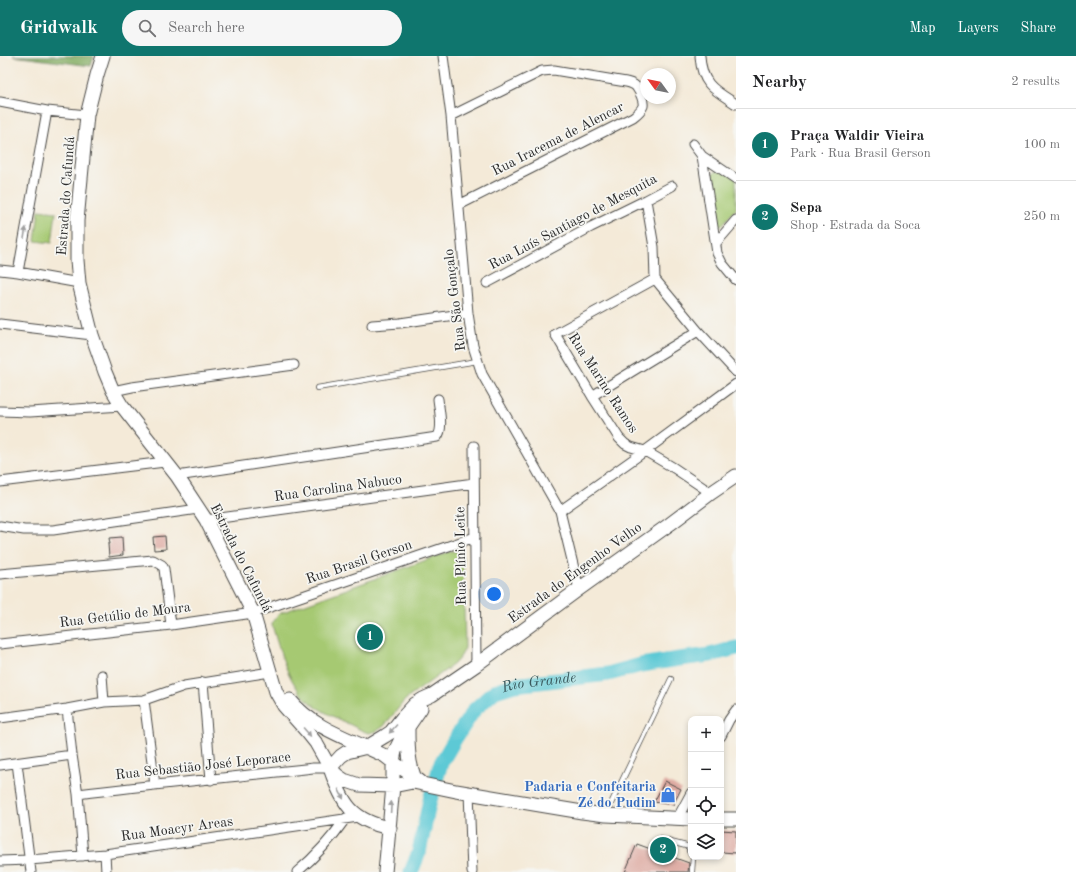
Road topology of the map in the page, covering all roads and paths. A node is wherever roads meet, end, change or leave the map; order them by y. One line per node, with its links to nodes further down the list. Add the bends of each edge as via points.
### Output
1 (103, 56): 7 (street, Estrada do Cafundá)
2 (444, 56): 8 (street, Rua São Gonçalo)
3 (700, 56): 5 (street, via 708,84)
4 (0, 102): 6 (street)
5 (736, 104)
6 (47, 111): 7 (street); 18 (street, one-way to 6)
7 (88, 115): 22 (street, Estrada do Cafundá, via 77,221)
8 (451, 116): 14 (street, Rua São Gonçalo); 14 (street, Rua Iracema de Alencar, via 542,71 554,70 632,84 637,88 643,104 640,111 632,117)
9 (693, 144): 10 (street)
10 (702, 156): 11 (street); 16 (street)
11 (736, 179)
12 (672, 186): 13 (street, Rua Luís Santiago de Mesquita)
13 (646, 200): 19 (street, via 654,248); 21 (street, Rua Luís Santiago de Mesquita)
14 (459, 205): 23 (street, Rua São Gonçalo)
15 (736, 220): 16 (street)
16 (716, 243): 20 (street, via 722,263)
17 (0, 270): 18 (street)
18 (18, 272): 22 (street)
19 (655, 279): 26 (street); 34 (street, Rua Marino Ramos, via 555,334)
20 (736, 280)
21 (487, 282)
22 (79, 283): 27 (street, Estrada do Cafundá)
23 (468, 313): 25 (street); 28 (street, Rua São Gonçalo)
24 (0, 324): 27 (street)
25 (372, 325)
26 (698, 331): 30 (street); 34 (street)
27 (92, 335): 33 (street, Estrada do Cafundá)
28 (477, 362): 32 (lane); 47 (street, Rua São Gonçalo)
29 (294, 365): 33 (street)
30 (736, 372)
31 (736, 384): 39 (street)
32 (317, 388)
33 (113, 390): 36 (street, Estrada do Cafundá)
34 (592, 396): 39 (street, Rua Marino Ramos, via 619,438 625,444)
35 (438, 399): 41 (street, via 441,429 436,437)
36 (122, 406): 37 (street, via 30,412); 40 (street, Estrada do Cafundá)
37 (0, 411)
38 (474, 446): 44 (street, Rua Plínio Leite)
39 (645, 452): 45 (street, Rua Marino Ramos); 47 (street)
40 (165, 462): 41 (street, Estrada do Cafundá); 43 (street)
41 (176, 476): 46 (street, Estrada do Cafundá)
42 (736, 476): 45 (street, Estrada do Engenho Velho)
43 (0, 482)
44 (474, 483): 48 (street, Rua Carolina Nabuco); 50 (street, Rua Plínio Leite)
45 (711, 493): 52 (street, Estrada do Engenho Velho)
46 (198, 509): 48 (street, Estrada do Cafundá); 49 (street, via 53,530 24,530)
47 (560, 511): 52 (street, Rua São Gonçalo)
48 (206, 520): 53 (street, Estrada do Cafundá)
49 (0, 526)
50 (474, 537): 53 (street, Rua Brasil Gerson); 56 (street, Rua Plínio Leite)
51 (0, 574): 54 (street, via 153,560 164,569)
52 (580, 589): 56 (street, Estrada do Engenho Velho)
53 (253, 613): 54 (street, Rua Getúlio de Moura); 57 (street, Estrada do Cafundá)
54 (171, 624): 55 (street, Rua Getúlio de Moura)
55 (0, 644)
56 (476, 665): 61 (street, Estrada do Engenho Velho)
57 (271, 674): 60 (street); 69 (street, Estrada do Cafundá, via 303,714 325,728); 74 (street, Estrada do Cafundá, one-way to 74, via 276,692 284,706 316,743)
58 (102, 675): 63 (street)
59 (671, 678): 82 (lane)
60 (203, 682): 62 (street); 75 (street)
61 (432, 695): 67 (street, Estrada do Engenho Velho); 69 (street, Estrada do Engenho Velho, one-way to 69, via 415,704 391,732)
62 (144, 700): 63 (street); 77 (street)
63 (104, 702): 64 (street)
64 (67, 709): 66 (street); 70 (street)
65 (736, 710): 68 (street)
66 (0, 718)
67 (408, 726): 71 (street, Estrada do Engenho Velho, via 397,746); 76 (street, via 409,759)
68 (724, 730)
69 (367, 747): 71 (street, Estrada do Cafundá); 74 (street, Estrada do Engenho Velho, via 347,752)
70 (72, 755): 72 (street); 80 (street)
71 (393, 762): 76 (street, Estrada do Cafundá); 78 (street, Estrada do Engenho Velho)
72 (17, 763): 73 (street); 93 (street)
73 (0, 765)
74 (330, 768): 75 (street, Rua Sebastião José Leporace); 78 (street, Estrada do Cafundá, via 350,783); 83 (street, one-way to 83)
75 (211, 780): 77 (street, Rua Sebastião José Leporace)
76 (422, 782): 78 (street, Estrada do Cafundá); 79 (street)
77 (155, 785): 80 (street, Rua Sebastião José Leporace)
78 (393, 786): 88 (street, Estrada do Engenho Velho, one-way to 78)
79 (463, 792): 82 (street); 100 (street)
80 (78, 794): 92 (street)
81 (688, 798): 84 (street)
82 (606, 815): 84 (street)
83 (352, 817): 88 (street); 91 (street, Rua Moacyr Areas); 98 (street)
84 (677, 819): 85 (street)
85 (688, 819)
86 (724, 819): 87 (street)
87 (736, 819)
88 (390, 828): 99 (street, Estrada do Engenho Velho)
89 (659, 839): 90 (lane)
90 (688, 846)
91 (104, 854): 92 (street, Rua Moacyr Areas); 97 (street)
92 (83, 856): 93 (street, Rua Moacyr Areas)
93 (29, 860): 95 (street, Rua Moacyr Areas); 96 (street)
94 (693, 860): 101 (lane)
95 (0, 861)
96 (31, 872)
97 (106, 872)
98 (297, 872)
99 (385, 872)
100 (472, 872)
101 (692, 872)

